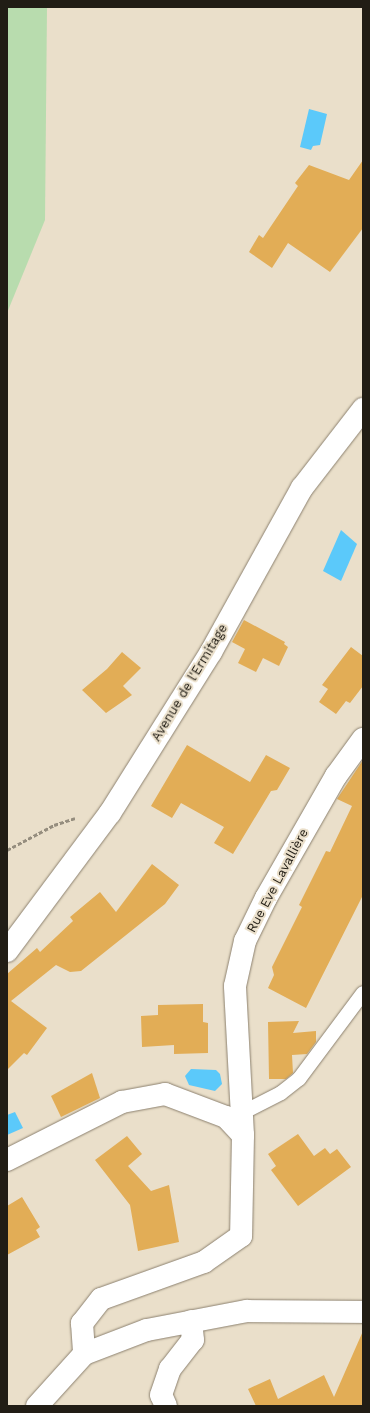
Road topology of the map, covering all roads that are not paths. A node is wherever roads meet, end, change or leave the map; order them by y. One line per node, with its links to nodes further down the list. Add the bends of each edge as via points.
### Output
1 (363, 409): 3 (street, Avenue de l'Ermitage, via 302,488 211,652 116,804)
2 (363, 738): 5 (street, Rue Eve Lavallière, via 336,776 266,898 246,941 235,986)
3 (7, 951)
4 (363, 993): 5 (lane, via 299,1079 281,1093)
5 (242, 1113): 6 (street, Rue Eve Lavallière)
6 (243, 1135): 7 (street, via 226,1117 165,1094 122,1102); 10 (street, via 241,1236 204,1262 100,1299 82,1323)
7 (7, 1160)
8 (363, 1312): 9 (street, via 247,1311)
9 (191, 1321): 10 (street, via 147,1330); 12 (street, via 193,1340 170,1369 162,1395)
10 (84, 1354): 11 (street)
11 (36, 1406)
12 (166, 1406)

